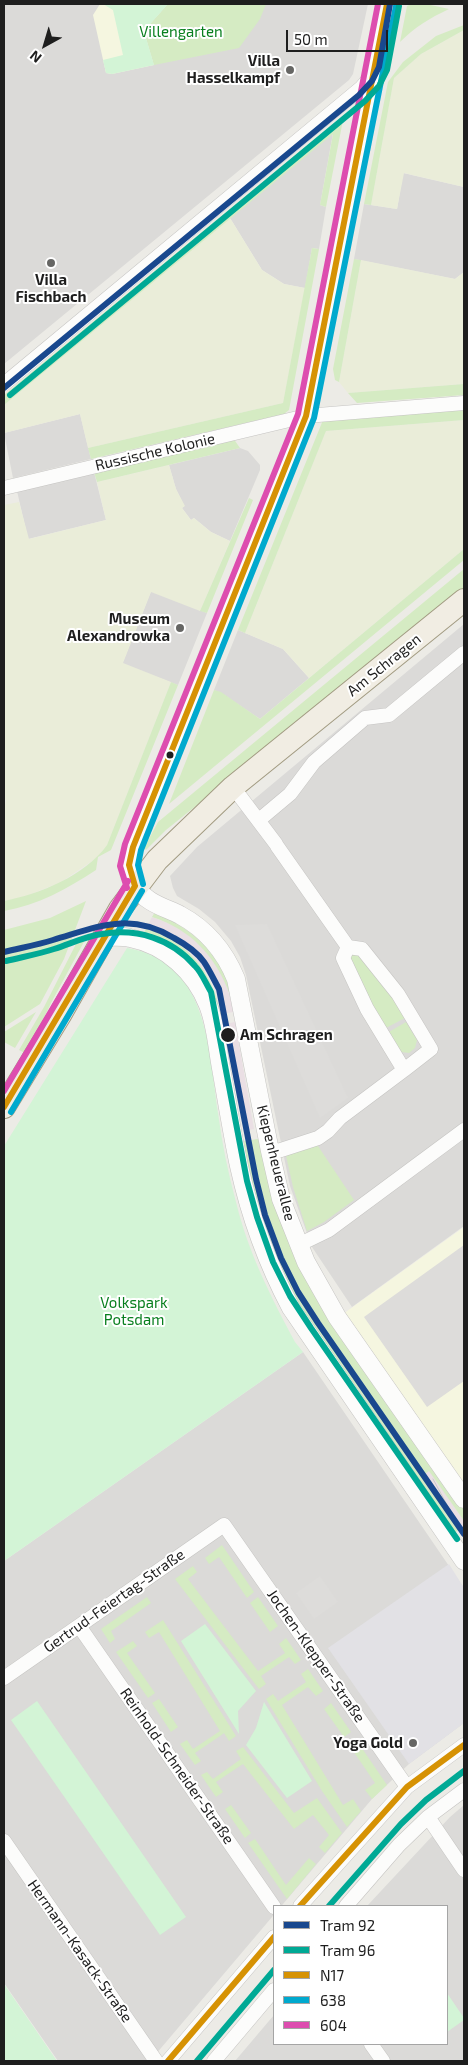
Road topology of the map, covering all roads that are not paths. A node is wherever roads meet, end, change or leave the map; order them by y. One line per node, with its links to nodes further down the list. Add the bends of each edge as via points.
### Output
1 (387, 4): 2 (street)
2 (373, 72): 3 (street, via 361,88); 5 (street)
3 (4, 384)
4 (464, 403): 5 (street, Russische Kolonie)
5 (306, 416): 6 (street, Russische Kolonie); 11 (street, via 133,847 130,865)
6 (4, 488)
7 (464, 600): 9 (main road, Am Schragen)
8 (464, 653): 10 (street, Am Schragen, via 389,715 365,718 314,762 290,794)
9 (233, 787): 10 (street); 11 (main road, Am Schragen, via 166,851)
10 (260, 820): 13 (street)
11 (135, 886): 12 (main road, Am Schragen); 17 (street, Kiepenheuerallee, via 150,901 201,929 229,964 236,978)
12 (104, 937): 15 (main road, Am Schragen); 21 (street, via 128,938 156,947 179,963 203,994 212,1021 240,1167 257,1234 274,1277 291,1308)
13 (348, 947): 14 (street, via 343,958 367,1009); 14 (street, via 362,949 398,994 430,1049)
14 (404, 1070): 17 (street, via 318,1138 281,1150)
15 (4, 1107)
16 (464, 1130): 18 (street, via 328,1230)
17 (270, 1150): 18 (street, Kiepenheuerallee, via 281,1198)
18 (298, 1245): 19 (street, Kiepenheuerallee, via 337,1317)
19 (464, 1499)
20 (224, 1525): 22 (street, Gertrud-Feiertag-Straße); 25 (street, Jochen-Klepper-Straße)
21 (464, 1561)
22 (79, 1626): 23 (street, Gertrud-Feiertag-Straße); 32 (street, Reinhold-Schneider-Straße)
23 (4, 1678)
24 (464, 1745): 25 (street)
25 (407, 1787): 30 (street)
26 (464, 1790): 27 (street)
27 (428, 1817): 29 (street); 31 (street)
28 (4, 1841): 36 (street, Hermann-Kasack-Straße)
29 (464, 1870)
30 (301, 1905)
31 (347, 1905)
32 (273, 1906)
33 (273, 1938): 37 (street)
34 (273, 1991): 38 (street)
35 (372, 2045): 39 (street)
36 (156, 2061)
37 (168, 2061)
38 (214, 2061)
39 (383, 2061)

